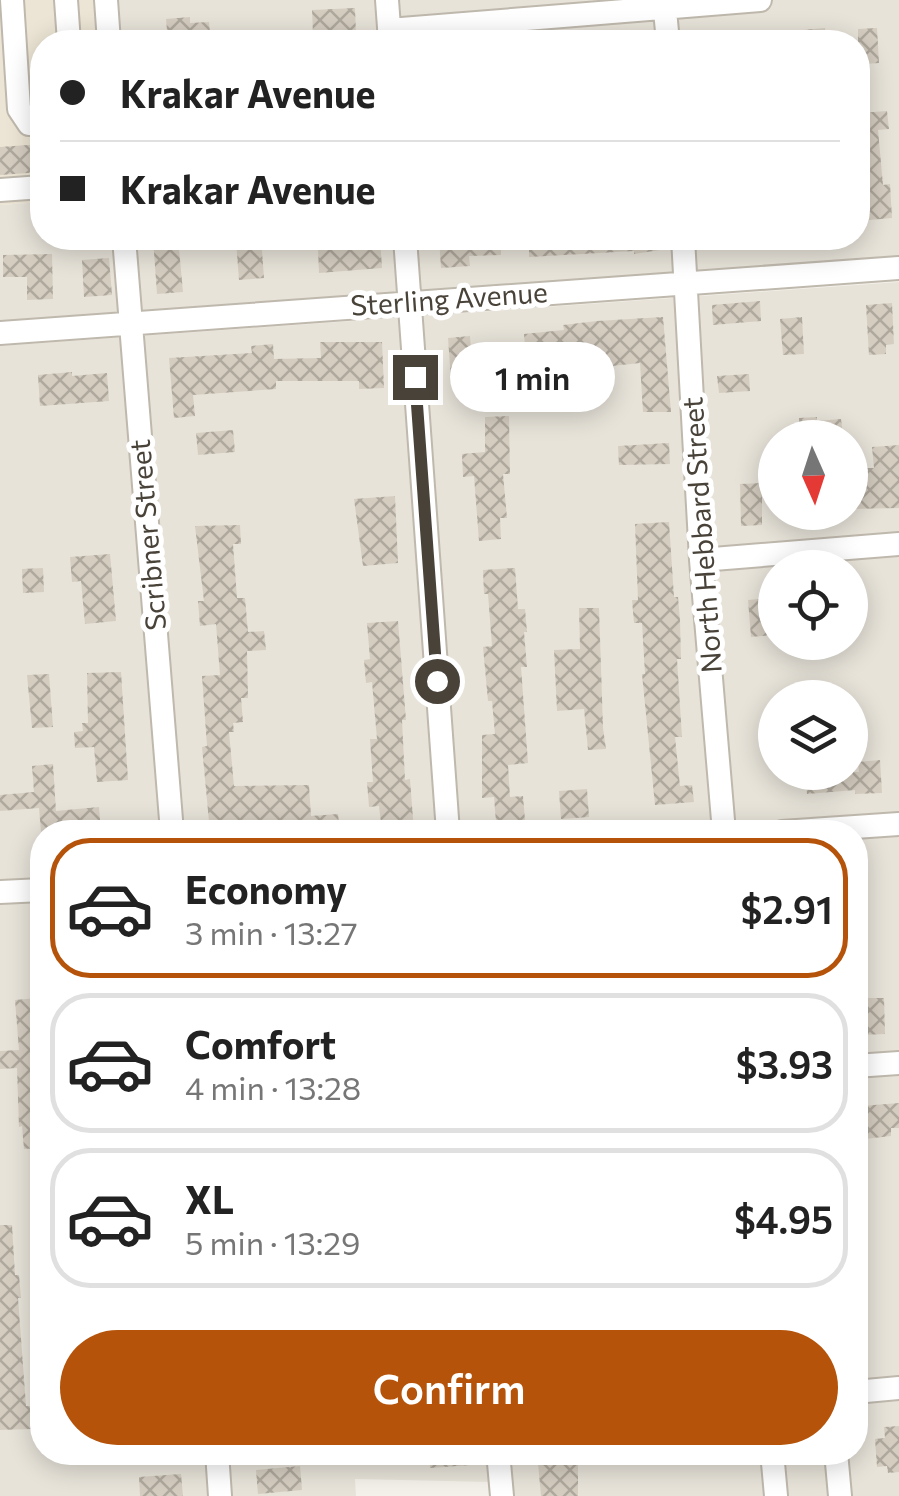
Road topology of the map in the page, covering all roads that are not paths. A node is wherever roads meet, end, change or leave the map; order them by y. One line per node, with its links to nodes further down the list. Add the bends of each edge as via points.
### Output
1 (12, 0): 12 (street, via 20,109)
2 (66, 0): 7 (street)
3 (106, 0): 8 (street)
4 (387, 0): 9 (street)
5 (760, 0): 6 (street)
6 (664, 3): 10 (street); 11 (street)
7 (67, 30)
8 (108, 30)
9 (390, 30)
10 (440, 30)
11 (667, 30)
12 (30, 124)
13 (30, 188): 14 (street)
14 (0, 190)
15 (125, 250): 21 (street, Scribner Street)
16 (405, 250): 20 (street)
17 (685, 250): 19 (street, North Hebbard Street)
18 (899, 268): 19 (street, Sterling Avenue)
19 (687, 282): 20 (street, Sterling Avenue); 24 (street, North Hebbard Street)
20 (409, 301): 21 (street, Sterling Avenue); 26 (street)
21 (131, 324): 22 (street, Sterling Avenue); 25 (street, Scribner Street)
22 (0, 333)
23 (899, 544): 24 (street)
24 (701, 560): 27 (street, North Hebbard Street)
25 (171, 820)
26 (447, 820)
27 (723, 820)
28 (899, 824): 29 (street)
29 (868, 826)
30 (30, 891): 31 (street)
31 (0, 892)
32 (899, 1063): 33 (street)
33 (868, 1065)
34 (899, 1388): 35 (street)
35 (868, 1391)
36 (218, 1465): 40 (street)
37 (499, 1465): 41 (street)
38 (773, 1465): 42 (street)
39 (837, 1465): 43 (street)
40 (220, 1496)
41 (502, 1496)
42 (776, 1496)
43 (840, 1496)

